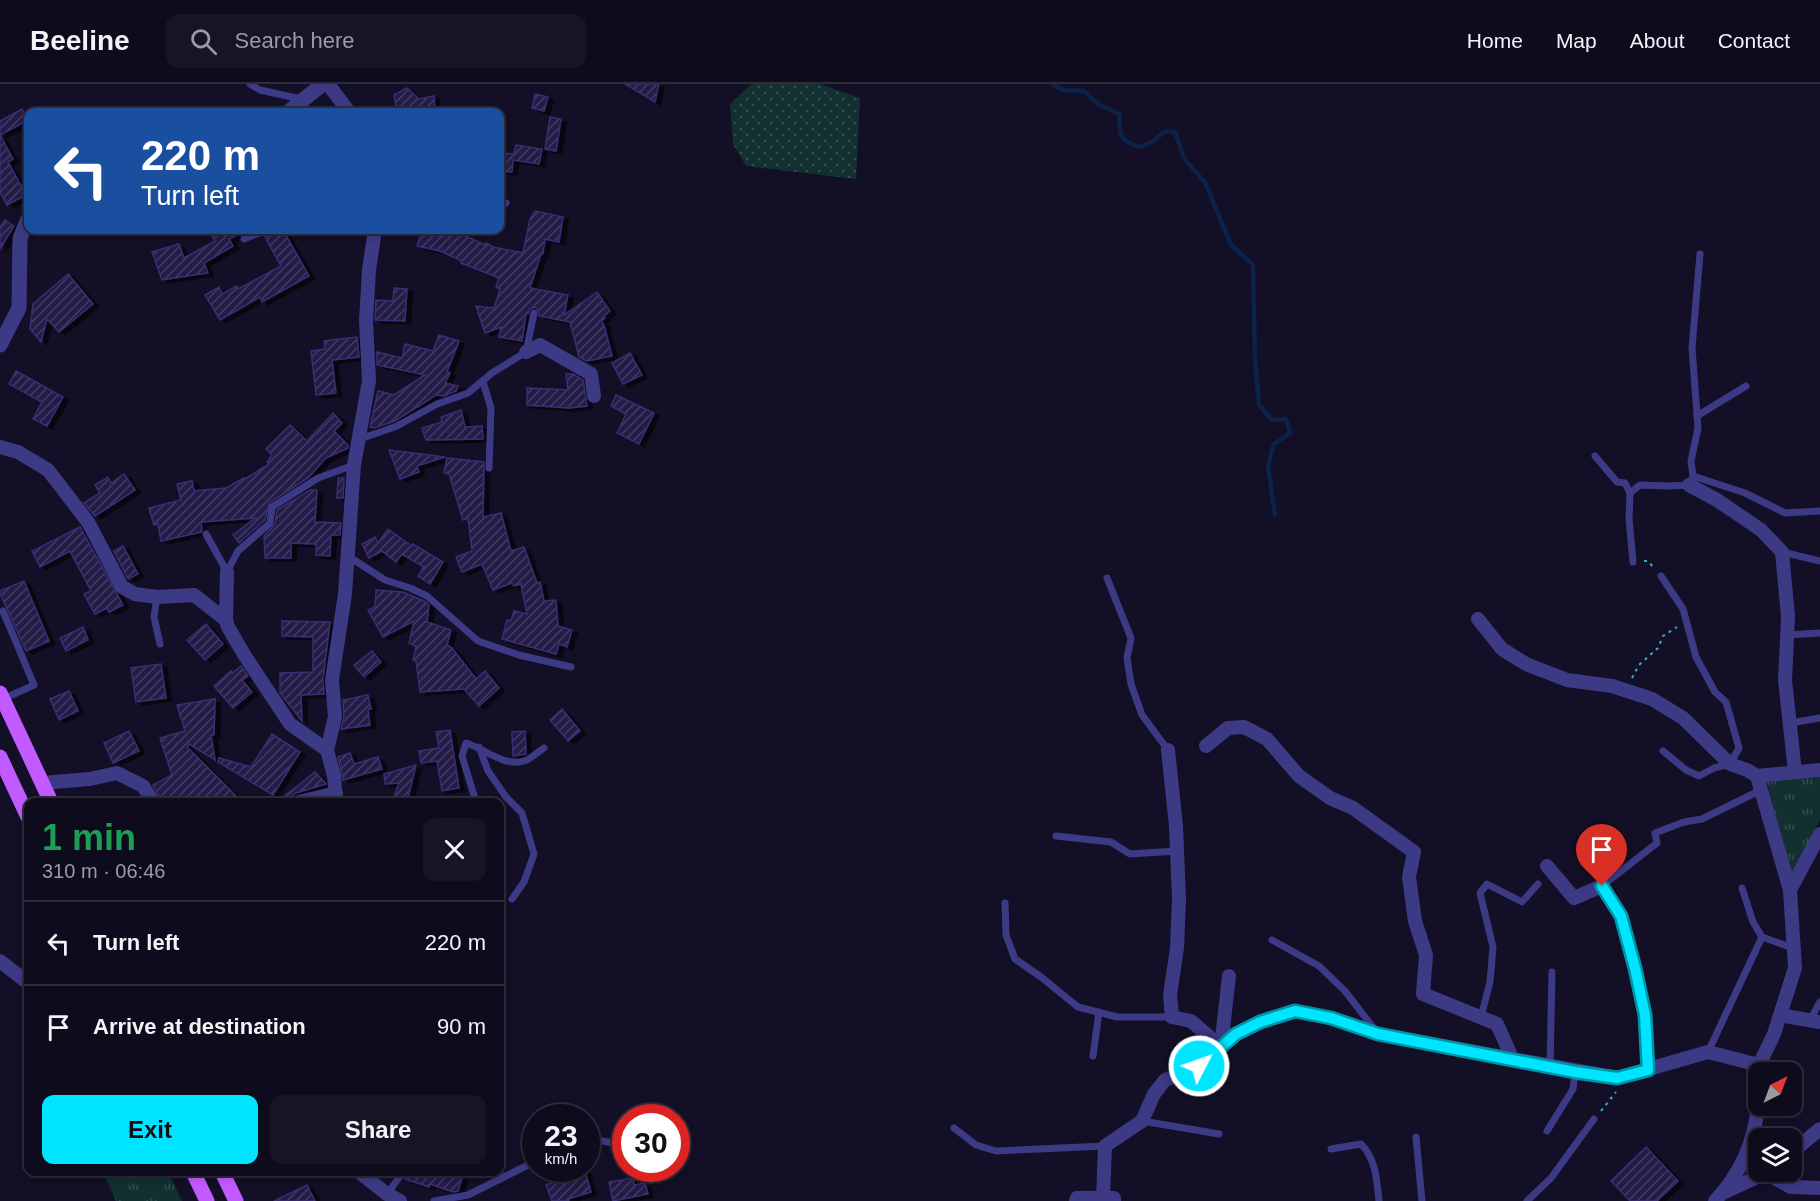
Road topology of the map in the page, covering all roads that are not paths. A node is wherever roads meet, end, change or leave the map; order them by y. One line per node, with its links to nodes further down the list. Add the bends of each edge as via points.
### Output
1 (250, 84): 4 (lane, via 260,90)
2 (323, 84): 4 (street)
3 (328, 84): 6 (street)
4 (304, 99): 5 (street)
5 (293, 108)
6 (346, 108)
7 (24, 228): 13 (street, via 20,238 19,308)
8 (257, 234): 10 (lane)
9 (374, 234): 19 (street, via 366,321 369,381)
10 (244, 239)
11 (1700, 254): 18 (lane, via 1692,348)
12 (534, 313): 14 (lane)
13 (0, 345)
14 (526, 352): 15 (lane); 17 (street, via 540,345 591,374)
15 (483, 382): 19 (lane, via 397,426); 23 (lane, via 491,408)
16 (1746, 386): 18 (lane)
17 (594, 396)
18 (1697, 416): 24 (lane)
19 (360, 439): 22 (street)
20 (0, 447): 35 (street, via 18,452 48,470 88,522 122,587 135,594)
21 (1595, 456): 25 (lane, via 1617,482 1625,483)
22 (354, 465): 29 (street); 32 (lane, via 318,478 272,507 270,523 238,551)
23 (489, 468)
24 (1691, 480): 25 (lane, via 1668,486 1640,485); 26 (lane, via 1745,494 1785,513); 28 (street, via 1761,530)
25 (1630, 493): 31 (lane)
26 (1820, 511)
27 (206, 534): 32 (lane)
28 (1782, 552): 30 (lane); 40 (street)
29 (348, 556): 42 (lane, via 386,580 427,596 478,641); 49 (street, via 332,680 335,717)
30 (1820, 561)
31 (1633, 562)
32 (227, 572): 38 (street)
33 (1661, 576): 53 (lane, via 1683,609 1696,657 1714,692 1726,702 1739,748)
34 (1107, 578): 50 (lane, via 1131,638 1127,658 1131,684 1142,715)
35 (157, 597): 38 (street, via 194,595); 41 (lane, via 154,617)
36 (3, 611): 43 (lane, via 34,685)
37 (1478, 619): 53 (street, via 1502,649 1526,664 1567,680 1652,699 1683,718)
38 (226, 620): 49 (street, via 290,724)
39 (1820, 633): 40 (lane)
40 (1787, 635): 45 (street, via 1785,680)
41 (160, 644)
42 (571, 667)
43 (1, 696): 57 (main road)
44 (1820, 718): 45 (lane)
45 (1790, 723): 55 (street)
46 (1206, 746): 85 (street, via 1228,728 1244,727 1267,739 1299,776 1330,798 1353,808 1414,852 1409,877 1415,921 1426,955 1423,994)
47 (479, 747): 48 (lane, via 506,761 525,761); 62 (lane, via 466,743 462,756); 72 (lane, via 488,771 522,813 534,854 524,882)
48 (544, 748)
49 (327, 750): 61 (street)
50 (1168, 750): 66 (street)
51 (1663, 751): 53 (lane, via 1699,776)
52 (0, 757): 63 (main road)
53 (1730, 764): 56 (street)
54 (1820, 770): 55 (street)
55 (1795, 772): 56 (street)
56 (1757, 776): 58 (street)
57 (42, 783): 59 (main road); 60 (street, via 117,773 143,786)
58 (1761, 790): 69 (lane, via 1702,819 1655,832 1658,843); 71 (street)
59 (49, 798)
60 (150, 798)
61 (336, 798)
62 (475, 798)
63 (24, 808)
64 (1820, 834): 71 (street)
65 (1056, 836): 66 (lane, via 1111,842 1130,854)
66 (1177, 851): 84 (street, via 1179,899 1170,995)
67 (1547, 866): 69 (street, via 1574,898)
68 (1538, 884): 85 (lane, via 1522,902 1487,884 1480,893 1492,947 1490,982)
69 (1602, 886): 95 (street, via 1621,916 1635,968 1645,1015)
70 (1742, 888): 74 (lane)
71 (1790, 890): 76 (street)
72 (512, 899)
73 (1005, 903): 82 (lane, via 1006,935 1015,960 1078,1007)
74 (1762, 937): 76 (lane); 89 (lane)
75 (1272, 940): 87 (lane, via 1319,966 1345,991)
76 (1794, 948): 83 (street, via 1794,968)
77 (0, 961): 80 (street)
78 (1552, 972): 94 (lane)
79 (1229, 976): 88 (street)
80 (24, 980)
81 (1820, 1002): 86 (lane)
82 (1099, 1012): 84 (lane, via 1117,1017); 90 (lane)
83 (1780, 1015): 86 (street); 92 (street)
84 (1172, 1017): 88 (street, via 1191,1021)
85 (1481, 1017): 91 (street, via 1497,1024)
86 (1815, 1021)
87 (1378, 1034): 88 (street, via 1295,1011 1260,1022); 91 (street)
88 (1221, 1047): 99 (street, via 1199,1066 1165,1080)
89 (1708, 1052): 93 (street); 95 (street)
90 (1093, 1056)
91 (1513, 1060): 94 (street)
92 (1762, 1062)
93 (1748, 1065)
94 (1550, 1067): 96 (street)
95 (1648, 1070): 96 (street, via 1617,1078)
96 (1575, 1072): 102 (lane, via 1573,1089)
97 (1756, 1116): 117 (street, via 1749,1151)
98 (1594, 1119): 126 (lane, via 1551,1178)
99 (1142, 1121): 103 (lane); 106 (street)
100 (954, 1128): 106 (lane, via 976,1145 996,1151)
101 (1820, 1129): 105 (street)
102 (1547, 1131)
103 (1219, 1134)
104 (1416, 1137): 125 (lane)
105 (1802, 1144)
106 (1105, 1146): 118 (street)
107 (1331, 1149): 124 (lane, via 1361,1144 1368,1151 1376,1173)
108 (522, 1168): 122 (lane, via 468,1195)
109 (195, 1176): 119 (main road)
110 (224, 1176): 120 (main road)
111 (364, 1176): 116 (street)
112 (400, 1176): 116 (lane)
113 (1748, 1182): 117 (street)
114 (1783, 1182): 115 (street, via 1791,1187)
115 (1820, 1188)
116 (387, 1194): 121 (street)
117 (1719, 1197)
118 (1108, 1199): 123 (street)
119 (207, 1201)
120 (236, 1201)
121 (400, 1201)
122 (434, 1201)
123 (1076, 1201)
124 (1379, 1201)
125 (1422, 1201)
126 (1527, 1201)

